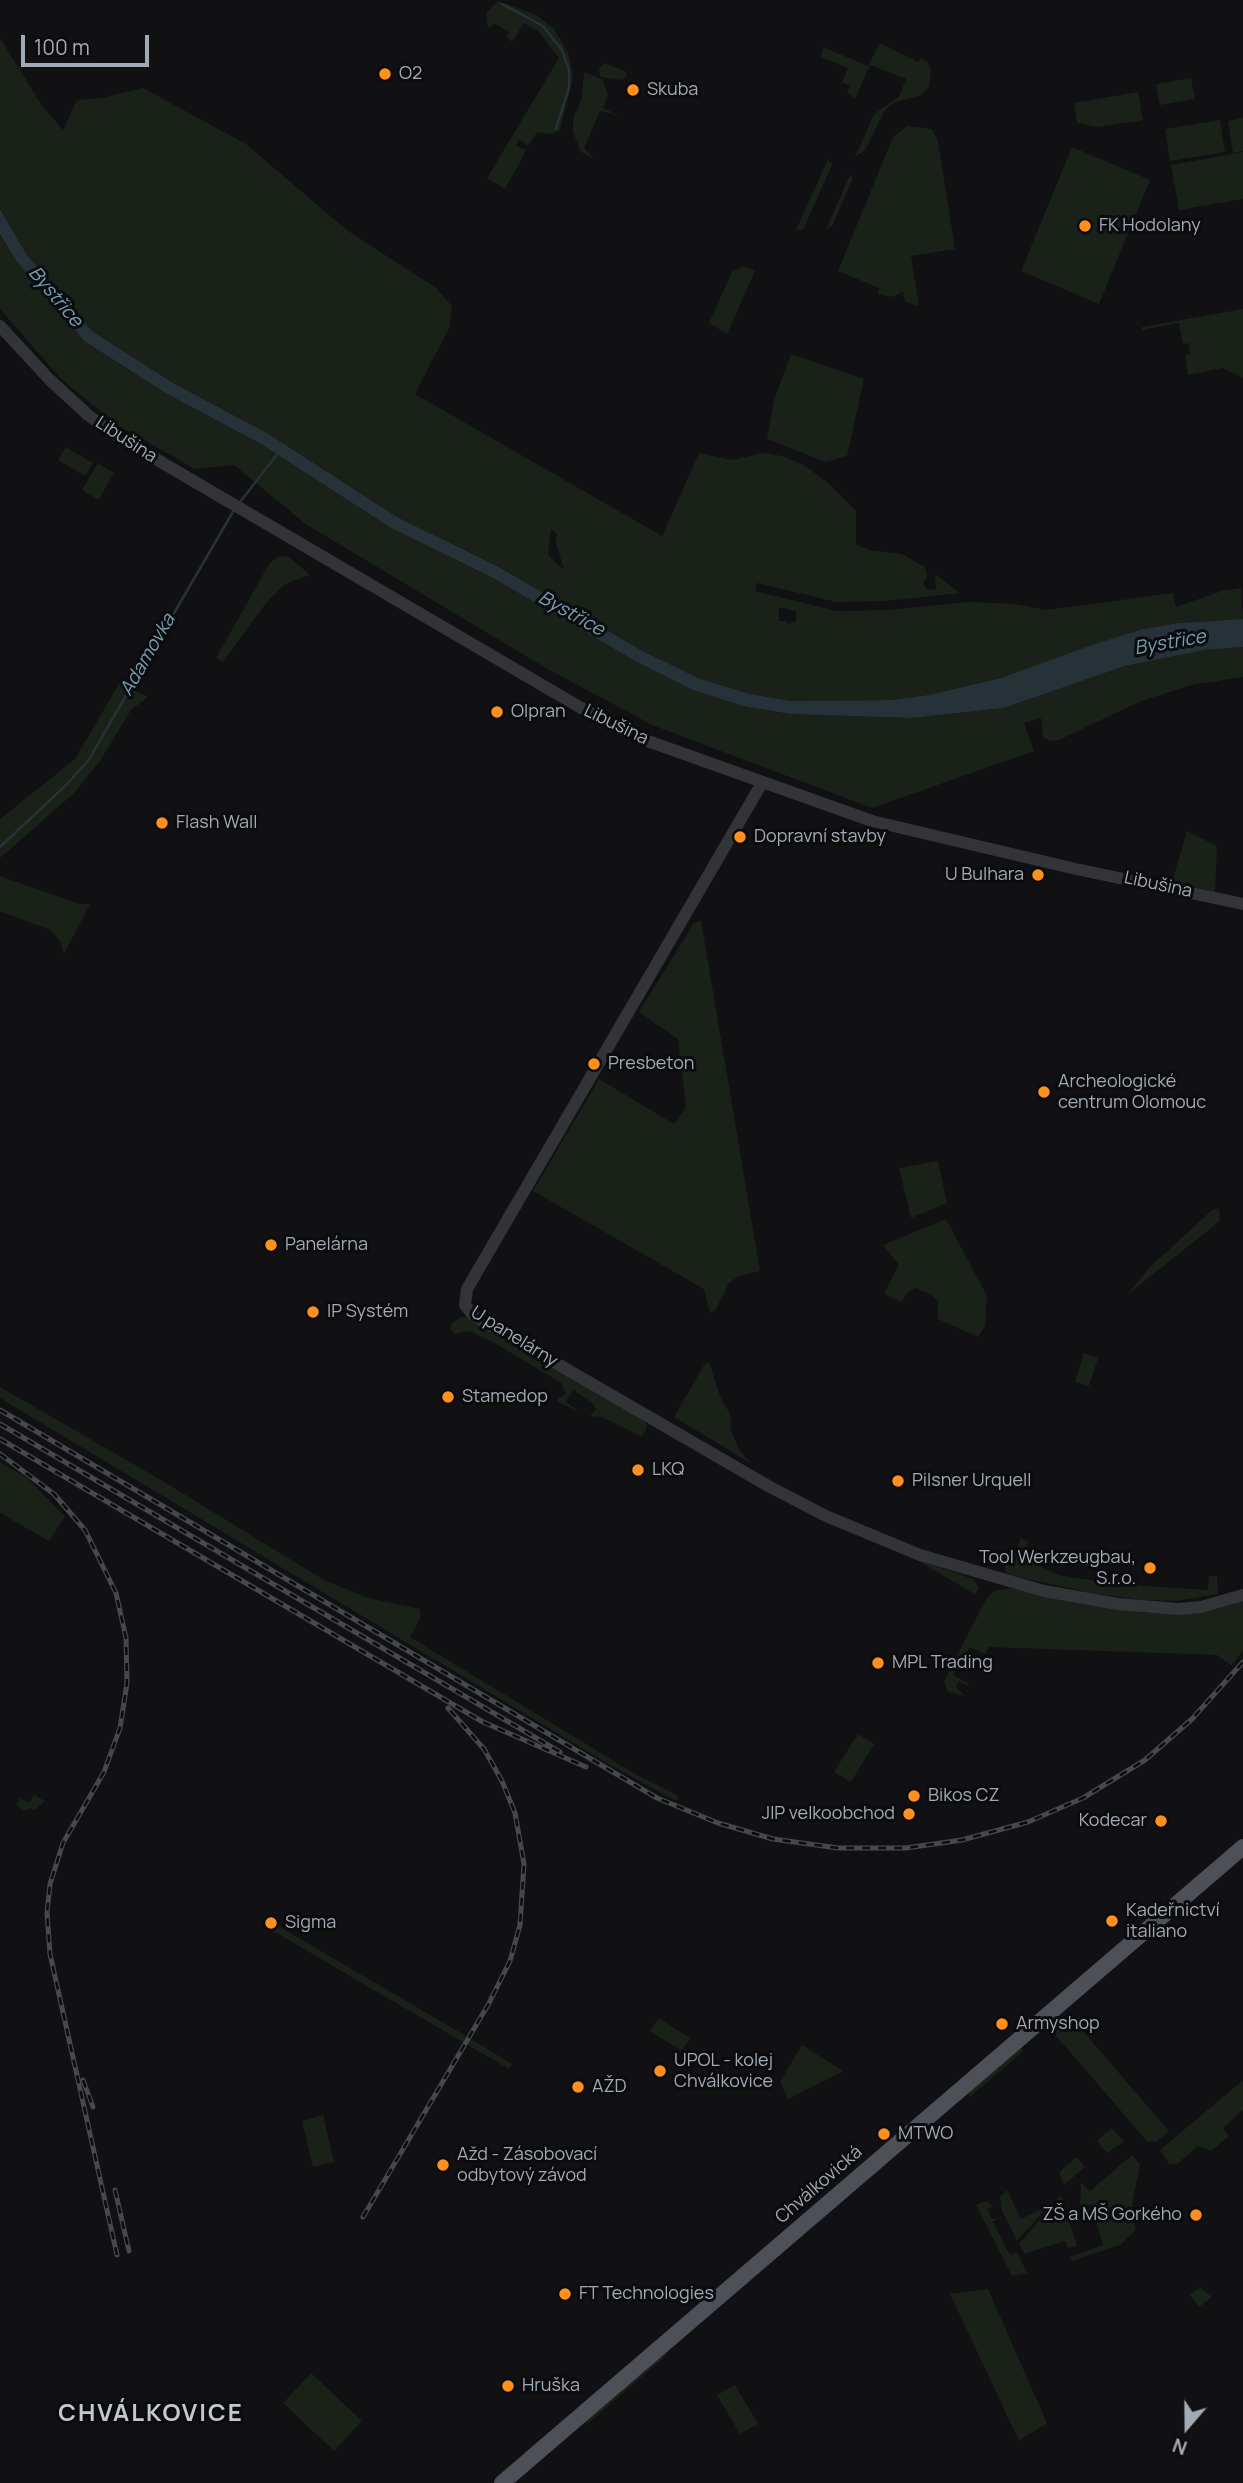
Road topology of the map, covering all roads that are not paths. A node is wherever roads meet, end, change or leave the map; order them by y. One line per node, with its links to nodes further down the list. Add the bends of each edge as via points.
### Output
1 (0, 326): 2 (street, Libušina, via 49,379 102,426 583,709 645,740)
2 (762, 783): 3 (street, Libušina, via 872,821); 4 (street, U panelárny, via 467,1289 465,1305 473,1315 791,1498 873,1537 991,1577 1076,1597 1153,1608 1201,1607)
3 (1243, 904)
4 (1243, 1595)
5 (1243, 1847): 6 (main road, Chválkovická)
6 (502, 2483)

